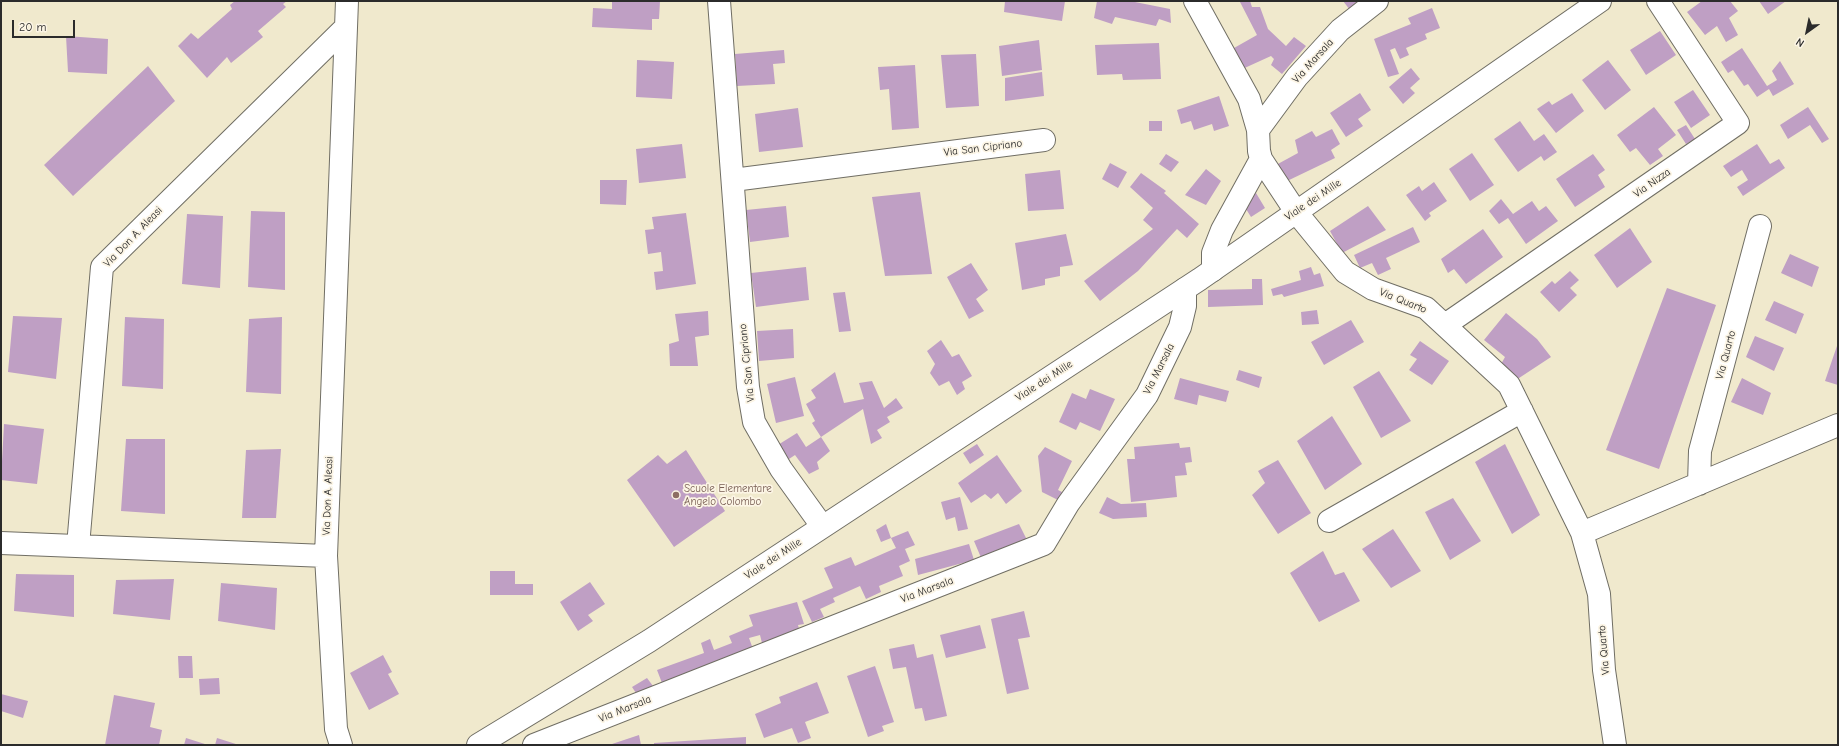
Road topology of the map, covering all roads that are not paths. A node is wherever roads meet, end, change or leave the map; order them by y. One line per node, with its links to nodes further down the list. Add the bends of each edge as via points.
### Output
1 (347, 1): 7 (street, Via Don A. Aleasi)
2 (719, 1): 11 (street, Via San Cipriano)
3 (1195, 1): 8 (street, via 1249,99)
4 (1377, 1): 8 (street, Via Marsala, via 1340,30 1297,77)
5 (1600, 1): 12 (street, Viale dei Mille)
6 (1658, 1): 16 (street, Via Nizza, via 1738,124)
7 (346, 28): 24 (street, Via Don A. Aleasi, via 102,266); 25 (street, Via Don A. Aleasi)
8 (1258, 130): 10 (street, via 1258,151)
9 (1044, 140): 11 (street, Via San Cipriano)
10 (1261, 159): 12 (street, Via Quarto); 14 (street, via 1222,230 1213,252)
11 (732, 180): 21 (street, Via San Cipriano, via 748,387 754,422 781,469)
12 (1296, 212): 14 (street, Viale dei Mille); 16 (street, Via Quarto, via 1346,272 1373,288 1426,308)
13 (1760, 226): 19 (street, Via Quarto, via 1700,451)
14 (1213, 270): 15 (street, Viale dei Mille)
15 (1185, 289): 21 (street, Viale dei Mille); 28 (street, Via Marsala, via 1185,306 1180,328 1147,395 1068,504 1044,544)
16 (1445, 325): 17 (street, Via Quarto, via 1509,384)
17 (1522, 410): 20 (street); 22 (street, Via Quarto)
18 (1838, 425): 19 (street)
19 (1699, 484): 22 (street)
20 (1329, 520)
21 (822, 526): 27 (street, Viale dei Mille, via 649,641)
22 (1582, 534): 29 (street, Via Quarto, via 1599,594 1604,670)
23 (1, 543): 24 (street)
24 (78, 546): 25 (street)
25 (326, 556): 26 (street, Via Don A. Aleasi, via 336,729)
26 (341, 745)
27 (478, 745)
28 (534, 745)
29 (1615, 745)

